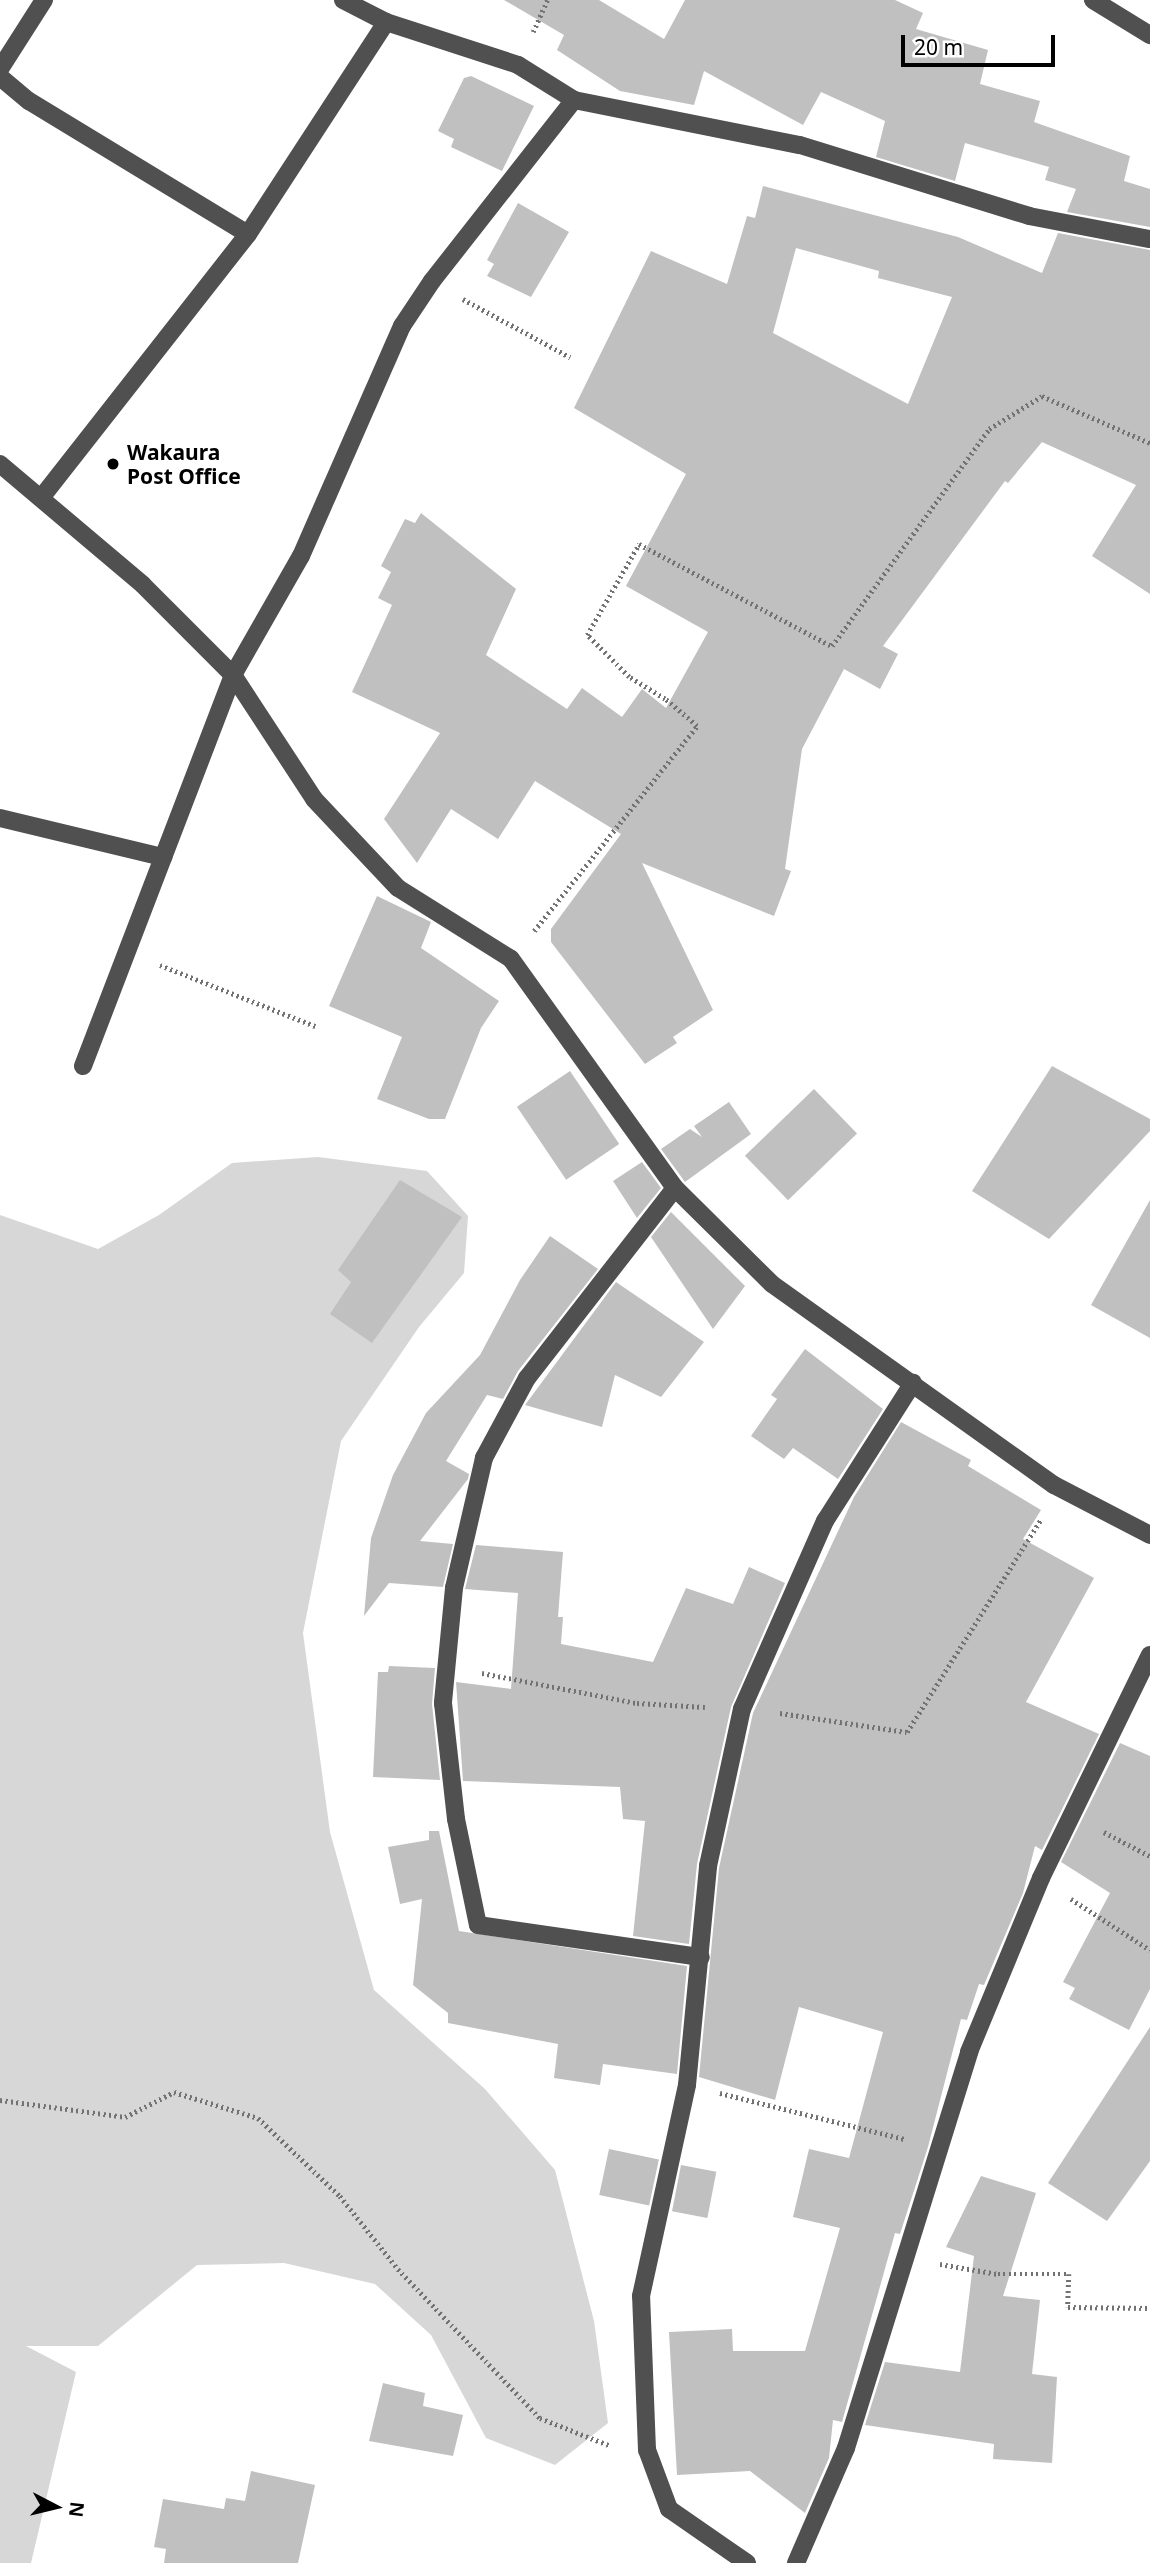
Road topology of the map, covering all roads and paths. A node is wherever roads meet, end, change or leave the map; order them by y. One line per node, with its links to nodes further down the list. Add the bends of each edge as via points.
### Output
1 (44, 0): 6 (street)
2 (344, 0): 4 (street)
3 (1093, 0): 5 (street)
4 (386, 22): 8 (street, via 518,65); 9 (street)
5 (1150, 35)
6 (0, 69)
7 (0, 76): 9 (street, via 29,101)
8 (574, 100): 10 (street, via 800,145 1029,216); 11 (street)
9 (248, 234): 15 (street)
10 (1150, 239)
11 (432, 281): 12 (path); 16 (street, via 402,326 301,556)
12 (570, 357)
13 (1150, 443): 20 (path, via 1042,396 989,429 832,646 639,544 587,635 629,677 697,726)
14 (0, 464): 15 (street)
15 (41, 498): 16 (street, via 143,584)
16 (233, 675): 18 (street); 20 (street, via 314,799 398,888)
17 (0, 818): 18 (street)
18 (163, 857): 19 (street)
19 (127, 952): 21 (path); 22 (street)
20 (511, 959): 23 (street)
21 (315, 1026)
22 (83, 1066)
23 (675, 1188): 24 (street, via 772,1284); 31 (street, via 527,1378 484,1458 454,1588 443,1703 456,1819 478,1924)
24 (913, 1383): 25 (street, via 1054,1486); 31 (street, via 825,1521 742,1709 708,1866)
25 (1150, 1535)
26 (1150, 1655): 27 (street)
27 (1072, 1815): 28 (path); 29 (street)
28 (1150, 1856)
29 (1041, 1878): 30 (path); 34 (street, via 969,2052)
30 (1150, 1950)
31 (701, 1957): 32 (street)
32 (687, 2085): 34 (path); 37 (street, via 641,2296)
33 (0, 2100): 37 (path, via 125,2117 174,2092 258,2118 340,2196 398,2269 540,2418 604,2446)
34 (940, 2147): 35 (street)
35 (905, 2258): 36 (path, via 998,2274 1069,2274 1068,2307); 39 (street, via 846,2448)
36 (1150, 2308)
37 (647, 2450): 38 (street, via 669,2509)
38 (747, 2563)
39 (796, 2563)

